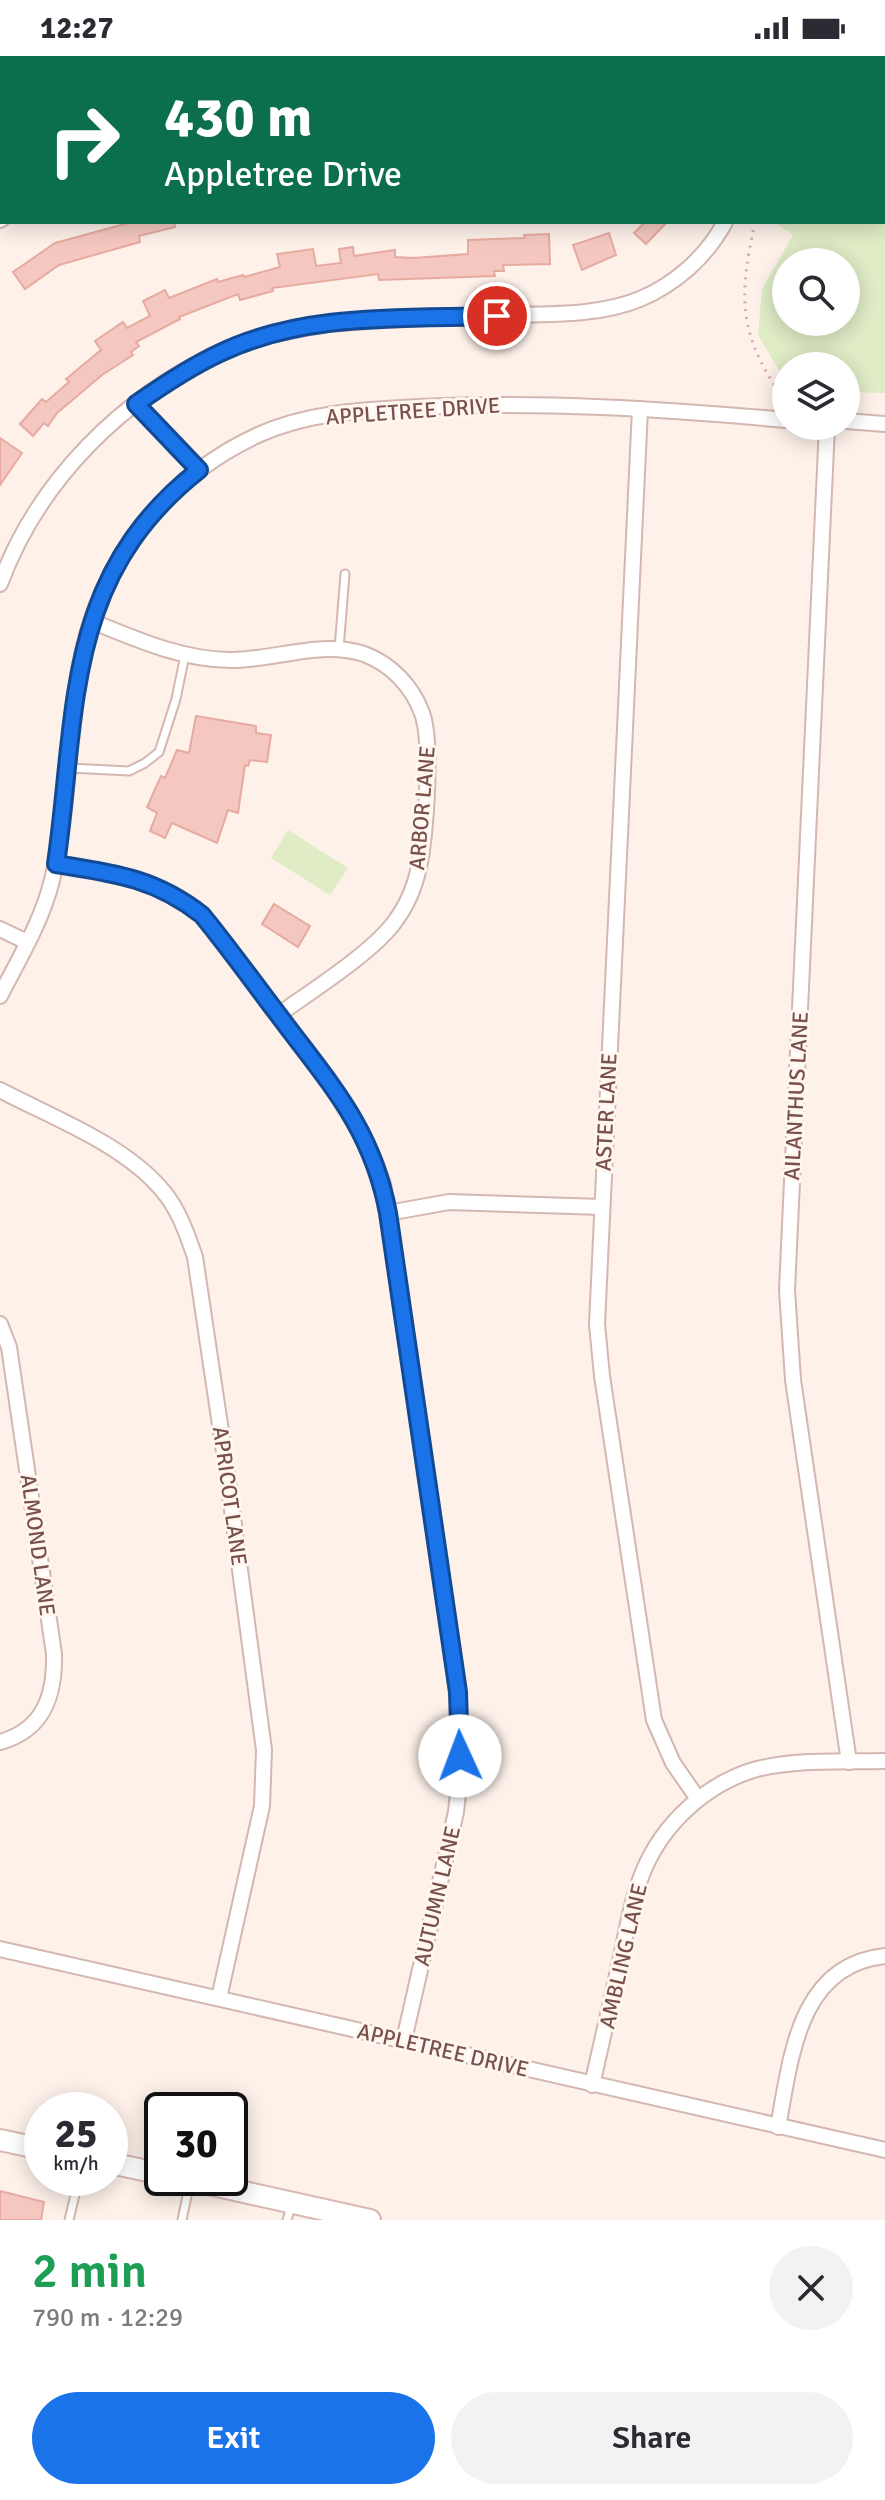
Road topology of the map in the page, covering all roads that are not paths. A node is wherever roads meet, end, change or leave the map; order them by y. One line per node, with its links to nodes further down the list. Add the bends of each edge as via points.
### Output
1 (724, 224): 2 (street, via 707,251 682,274 639,299 559,314 375,320 296,329 222,352)
2 (136, 404): 8 (street); 10 (street, via 89,444 47,493)
3 (640, 409): 4 (street, APPLETREE DRIVE); 8 (street, APPLETREE DRIVE, via 503,404 327,414 259,435); 21 (street, ASTER LANE)
4 (772, 419)
5 (860, 422): 6 (street)
6 (885, 424)
7 (826, 440): 26 (street, AILANTHUS LANE, via 787,1290 793,1380)
8 (199, 470): 11 (street, APPLETREE DRIVE, via 142,525 120,557)
9 (345, 574): 12 (lane)
10 (0, 584)
11 (91, 621): 13 (street, ARBOR LANE); 14 (street, APPLETREE DRIVE, via 79,668)
12 (339, 649): 13 (street, ARBOR LANE, via 250,660); 19 (street, ARBOR LANE, via 383,663 403,680 422,713 428,745 416,880 395,922)
13 (185, 655): 14 (lane, via 159,752 129,771)
14 (69, 768): 15 (street, APPLETREE DRIVE)
15 (56, 864): 17 (street, APPLETREE DRIVE); 19 (street, AUTUMN LANE, via 131,878 180,898 202,915)
16 (0, 929): 17 (street)
17 (27, 942): 18 (street, APPLETREE DRIVE)
18 (0, 996)
19 (278, 1015): 22 (street, AUTUMN LANE, via 359,1126 374,1156)
20 (0, 1090): 30 (street, APRICOT LANE, via 130,1159 165,1193 195,1257 264,1750 262,1806)
21 (602, 1207): 22 (street, via 449,1202); 27 (street, ASTER LANE, via 597,1288 602,1376 648,1692 662,1743)
22 (388, 1213): 31 (street, AUTUMN LANE, via 461,1738 456,1812)
23 (0, 1324): 24 (street, ALMOND LANE, via 9,1347 54,1666 45,1709 21,1733)
24 (0, 1742)
25 (885, 1761): 26 (street, AMBLING LANE)
26 (849, 1762): 27 (street, AMBLING LANE, via 759,1769)
27 (698, 1799): 32 (street, AMBLING LANE, via 670,1827 643,1871)
28 (0, 1949): 30 (street, APPLETREE DRIVE)
29 (885, 1956): 33 (street, via 840,1970 813,1998 796,2042)
30 (219, 1998): 31 (street, APPLETREE DRIVE)
31 (404, 2040): 32 (street, APPLETREE DRIVE)
32 (592, 2085): 33 (street, APPLETREE DRIVE)
33 (778, 2127): 36 (street, APPLETREE DRIVE)
34 (0, 2140): 35 (main road)
35 (24, 2145)
36 (885, 2150)
37 (75, 2196): 41 (lane)
38 (184, 2196): 42 (lane)
39 (241, 2196): 40 (main road)
40 (289, 2211): 43 (main road)
41 (69, 2220)
42 (182, 2220)
43 (370, 2220)

